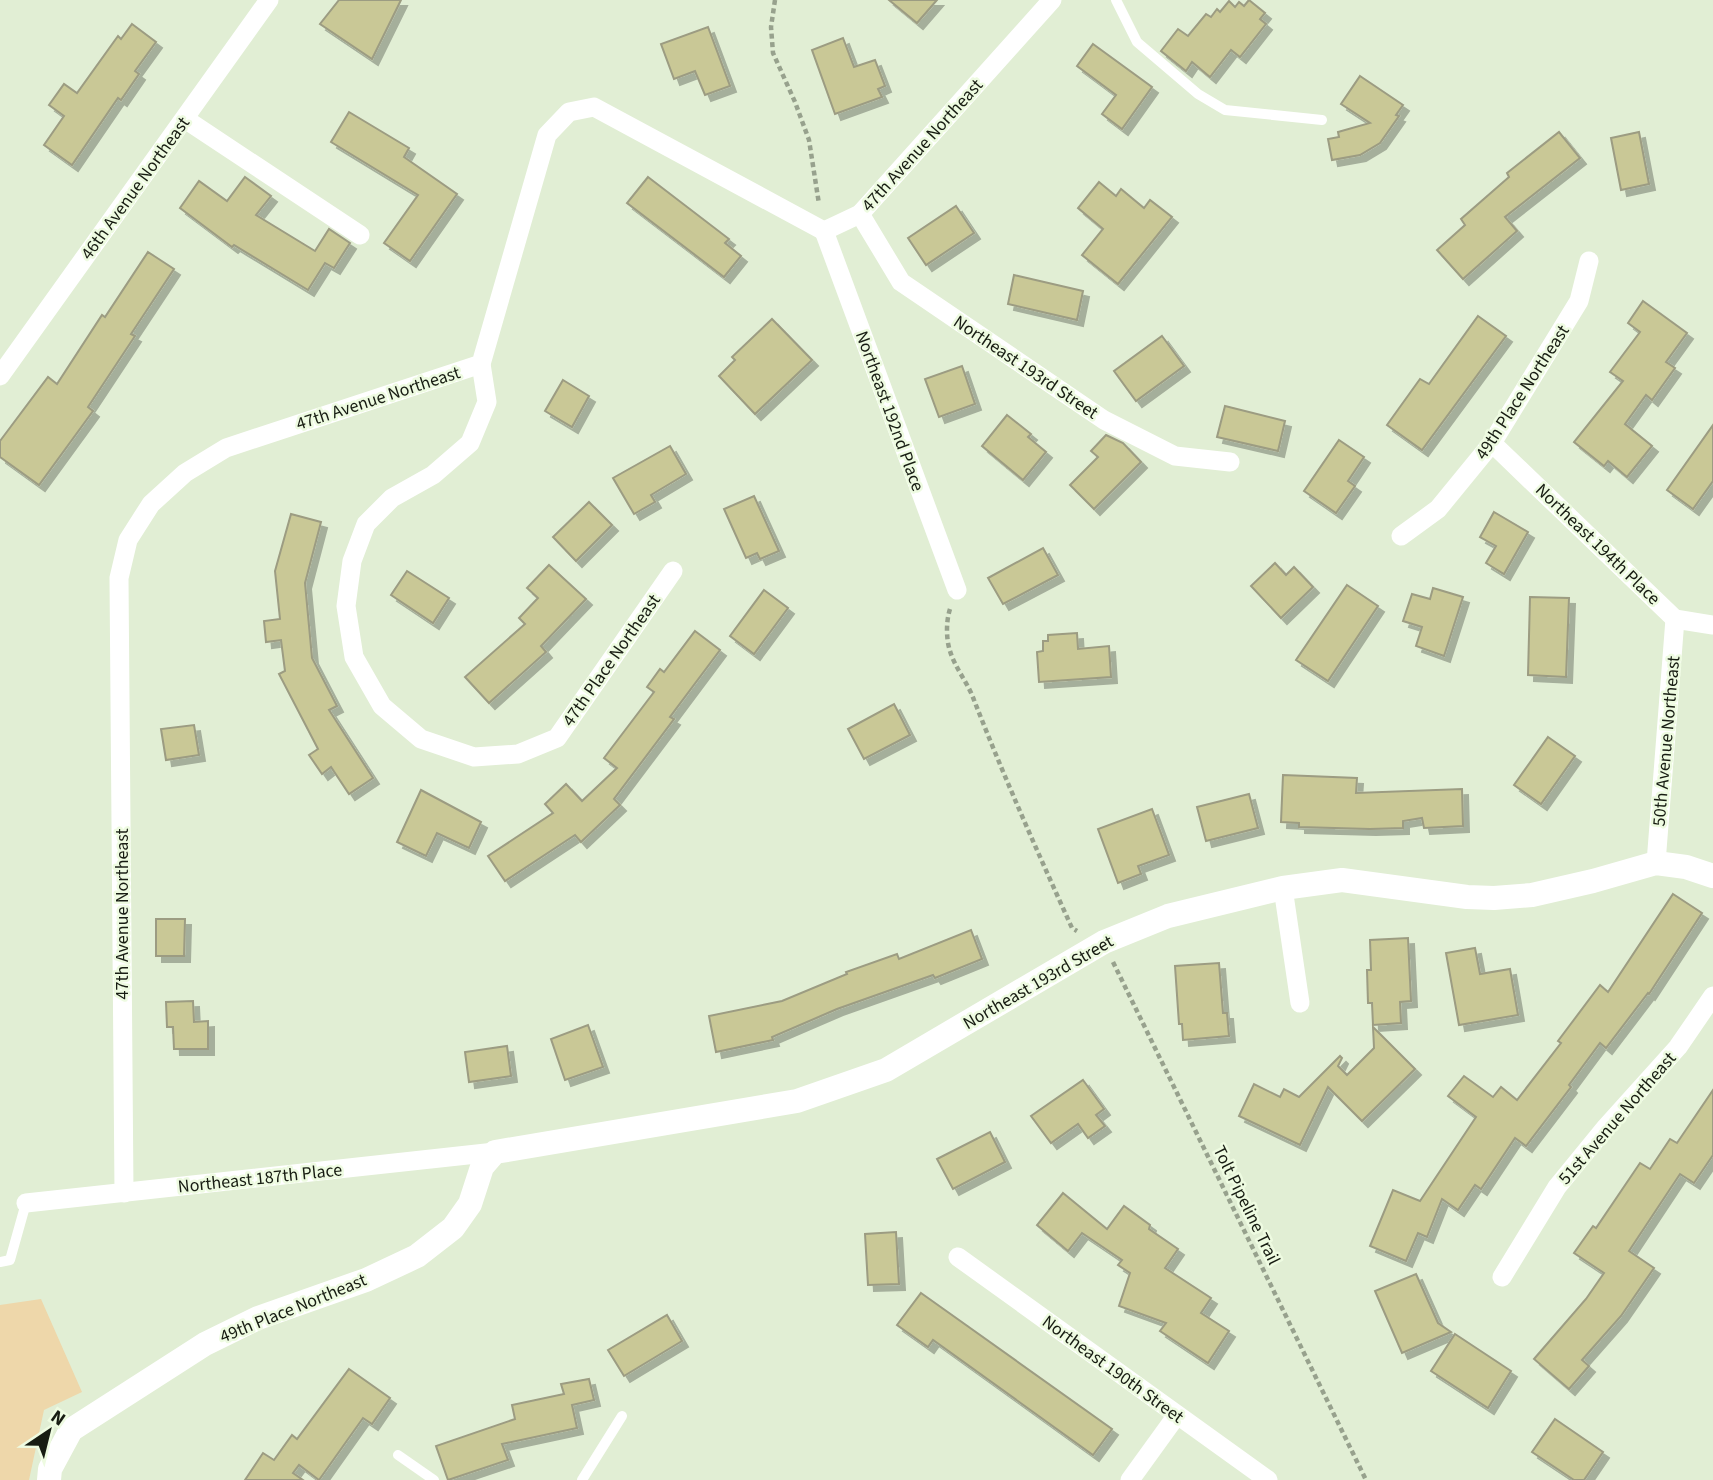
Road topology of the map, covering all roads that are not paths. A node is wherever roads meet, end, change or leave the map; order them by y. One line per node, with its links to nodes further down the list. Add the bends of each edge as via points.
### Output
1 (269, 0): 4 (street, 46th Avenue Northeast)
2 (1052, 0): 6 (street, 47th Avenue Northeast)
3 (1116, 0): 5 (lane, via 1137,43 1198,94 1225,110)
4 (185, 119): 8 (street); 11 (street, 46th Avenue Northeast)
5 (1322, 120)
6 (860, 214): 7 (street, 47th Avenue Northeast); 13 (street, Northeast 193rd Street, via 901,282 1104,420 1175,456)
7 (824, 231): 10 (street, 47th Avenue Northeast, via 594,107 569,112 547,135); 16 (street, Northeast 192nd Place)
8 (360, 235)
9 (1589, 261): 12 (street, 49th Place Northeast, via 1579,301)
10 (481, 365): 15 (street, 47th Place Northeast, via 487,402 470,443 433,475 392,498 366,524 352,561 346,606 354,657 382,706 421,739 474,757 518,754 557,738); 25 (street, 47th Avenue Northeast, via 226,448 185,473 151,504 128,540 120,578)
11 (0, 376)
12 (1492, 443): 14 (street, 49th Place Northeast, via 1438,509); 17 (street, Northeast 194th Place)
13 (1230, 462)
14 (1401, 536)
15 (673, 571)
16 (957, 590)
17 (1675, 619): 18 (street, Northeast 194th Place); 19 (street, 50th Avenue Northeast)
18 (1713, 625)
19 (1656, 863): 20 (street, Northeast 193rd Street); 21 (street, Northeast 193rd Street, via 1593,881 1494,898 1342,880)
20 (1713, 876)
21 (1283, 888): 23 (street); 24 (street, Northeast 193rd Street, via 1168,916 1104,942 886,1070 797,1101)
22 (1713, 996): 29 (street, 51st Avenue Northeast, via 1678,1047 1558,1187)
23 (1300, 1003)
24 (495, 1152): 25 (street, Northeast 187th Place); 33 (street, 49th Place Northeast, via 482,1167 470,1205 453,1228 418,1256 205,1343 71,1430 50,1469)
25 (124, 1193): 26 (street, Northeast 187th Place)
26 (26, 1203): 28 (lane, via 10,1260)
27 (958, 1257): 30 (street, Northeast 190th Street)
28 (0, 1262)
29 (1502, 1277)
30 (1177, 1415): 36 (street); 37 (street, Northeast 190th Street)
31 (622, 1416): 35 (lane)
32 (398, 1455): 34 (lane)
33 (49, 1480)
34 (434, 1480)
35 (582, 1480)
36 (1130, 1480)
37 (1268, 1480)

